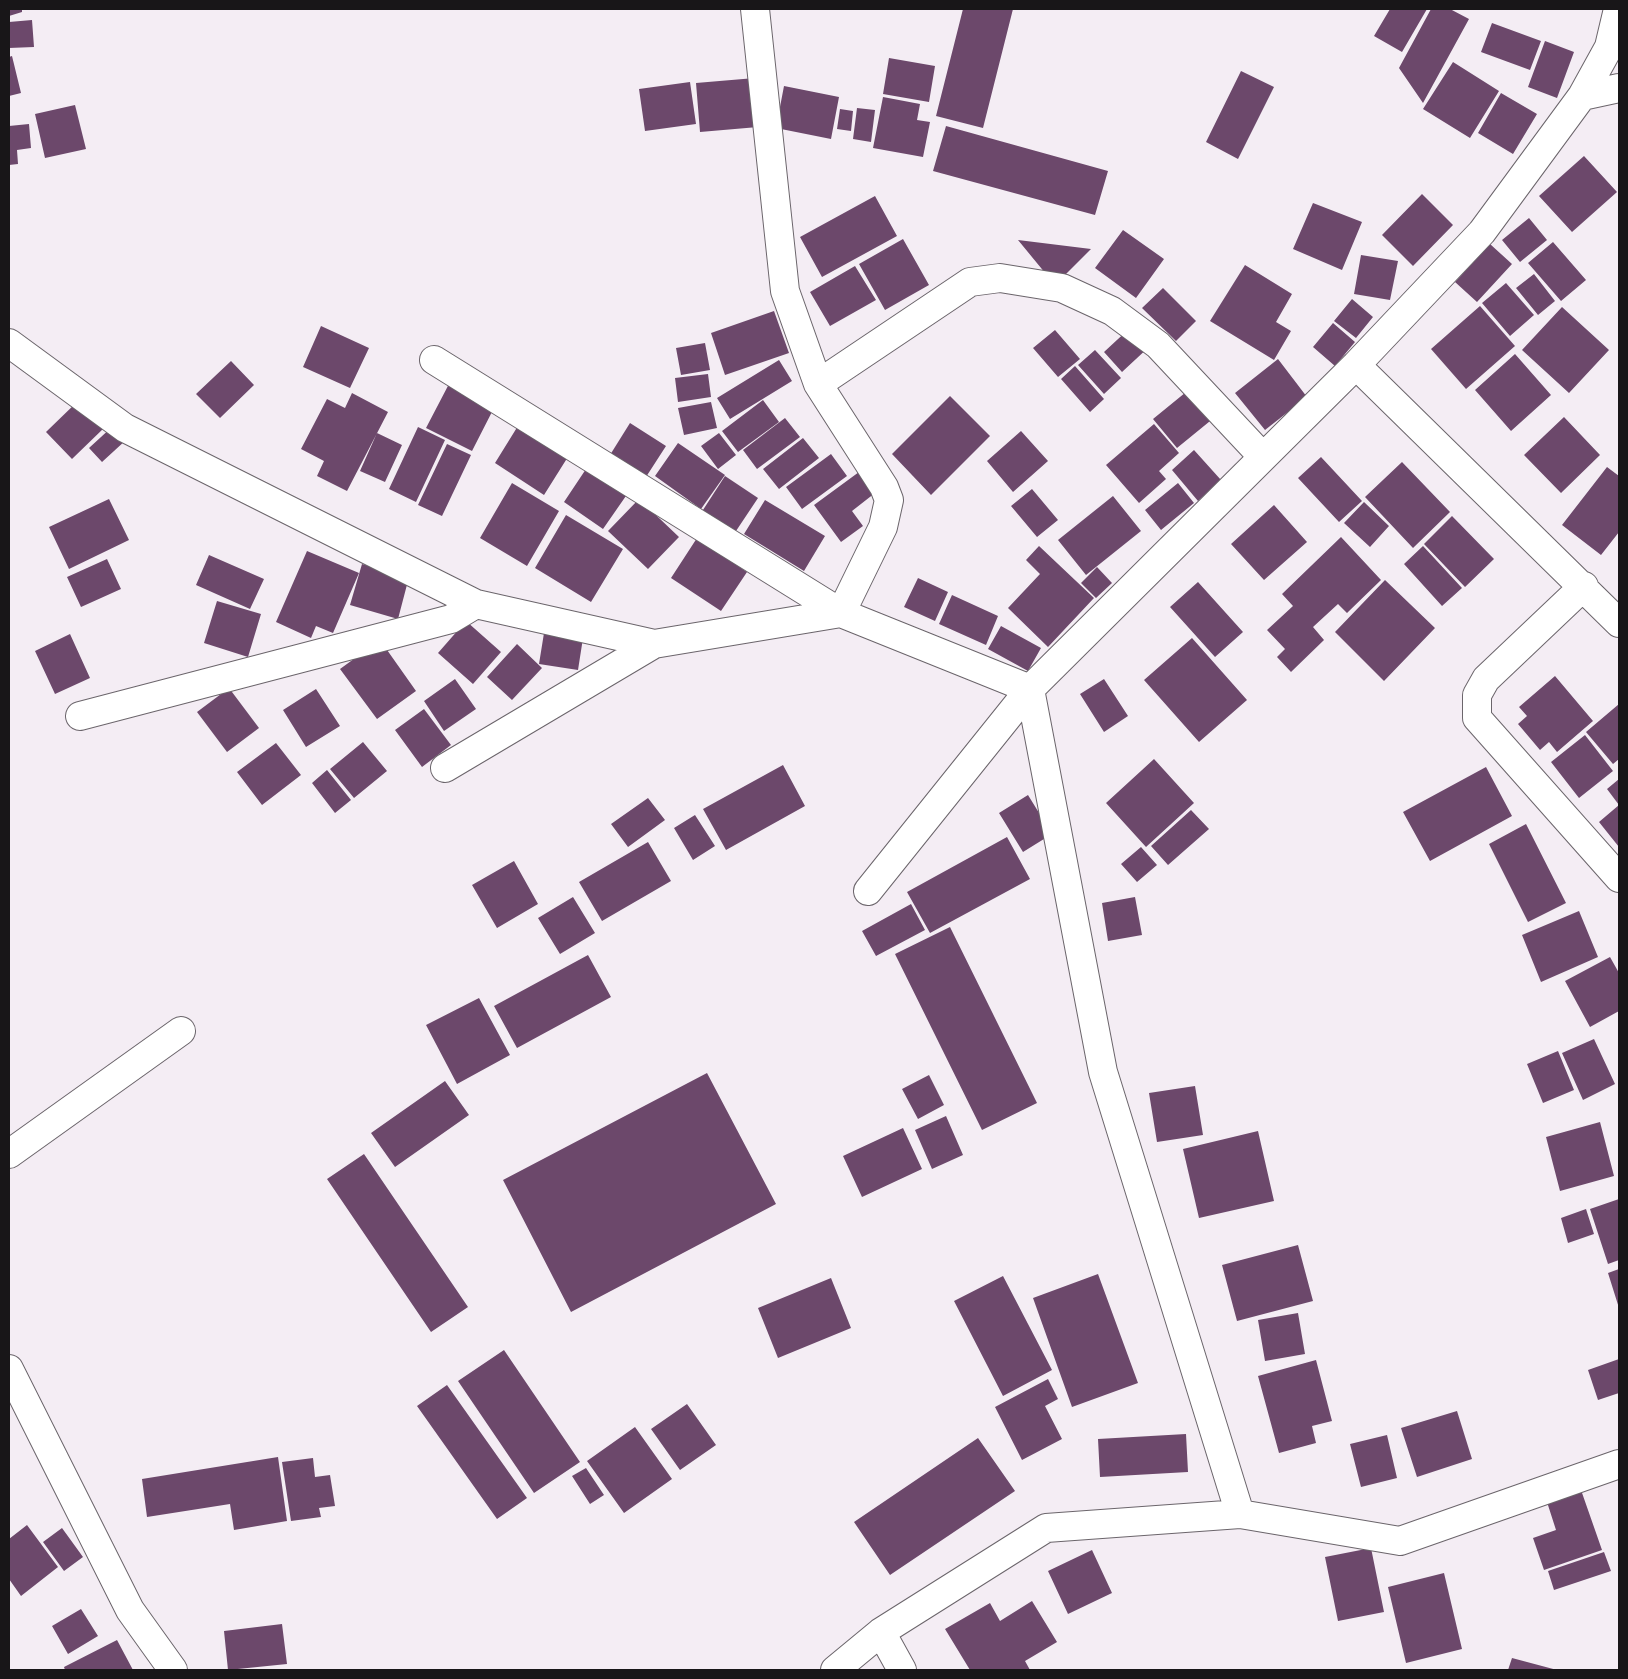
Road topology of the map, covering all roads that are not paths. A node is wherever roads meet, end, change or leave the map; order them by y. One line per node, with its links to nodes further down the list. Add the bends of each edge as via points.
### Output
1 (755, 9): 8 (street, via 785,291)
2 (1618, 9): 4 (street, via 1609,48)
3 (1619, 88): 4 (street)
4 (1582, 96): 7 (street, via 1482,232)
5 (9, 343): 11 (street, via 125,428)
6 (434, 360): 12 (street)
7 (1356, 365): 9 (street); 10 (street)
8 (818, 384): 9 (street, via 970,282 1000,278 1062,288 1112,311 1158,346); 12 (street, via 884,487 889,500 883,527)
9 (1263, 457): 15 (street)
10 (1584, 586): 13 (street); 18 (street, via 1486,679 1478,695 1477,718)
11 (476, 604): 14 (street); 16 (street, via 451,619)
12 (841, 613): 14 (street); 15 (street)
13 (1619, 623)
14 (654, 644): 17 (street)
15 (1030, 689): 19 (street); 24 (street, via 1103,1072)
16 (80, 716)
17 (445, 768)
18 (1619, 878)
19 (868, 891)
20 (181, 1031): 21 (street)
21 (9, 1154)
22 (9, 1369): 26 (street, via 130,1610)
23 (1619, 1464): 24 (street, via 1400,1541)
24 (1240, 1514): 25 (street, via 1046,1528)
25 (881, 1632): 27 (street); 28 (street)
26 (173, 1670)
27 (835, 1670)
28 (902, 1670)

